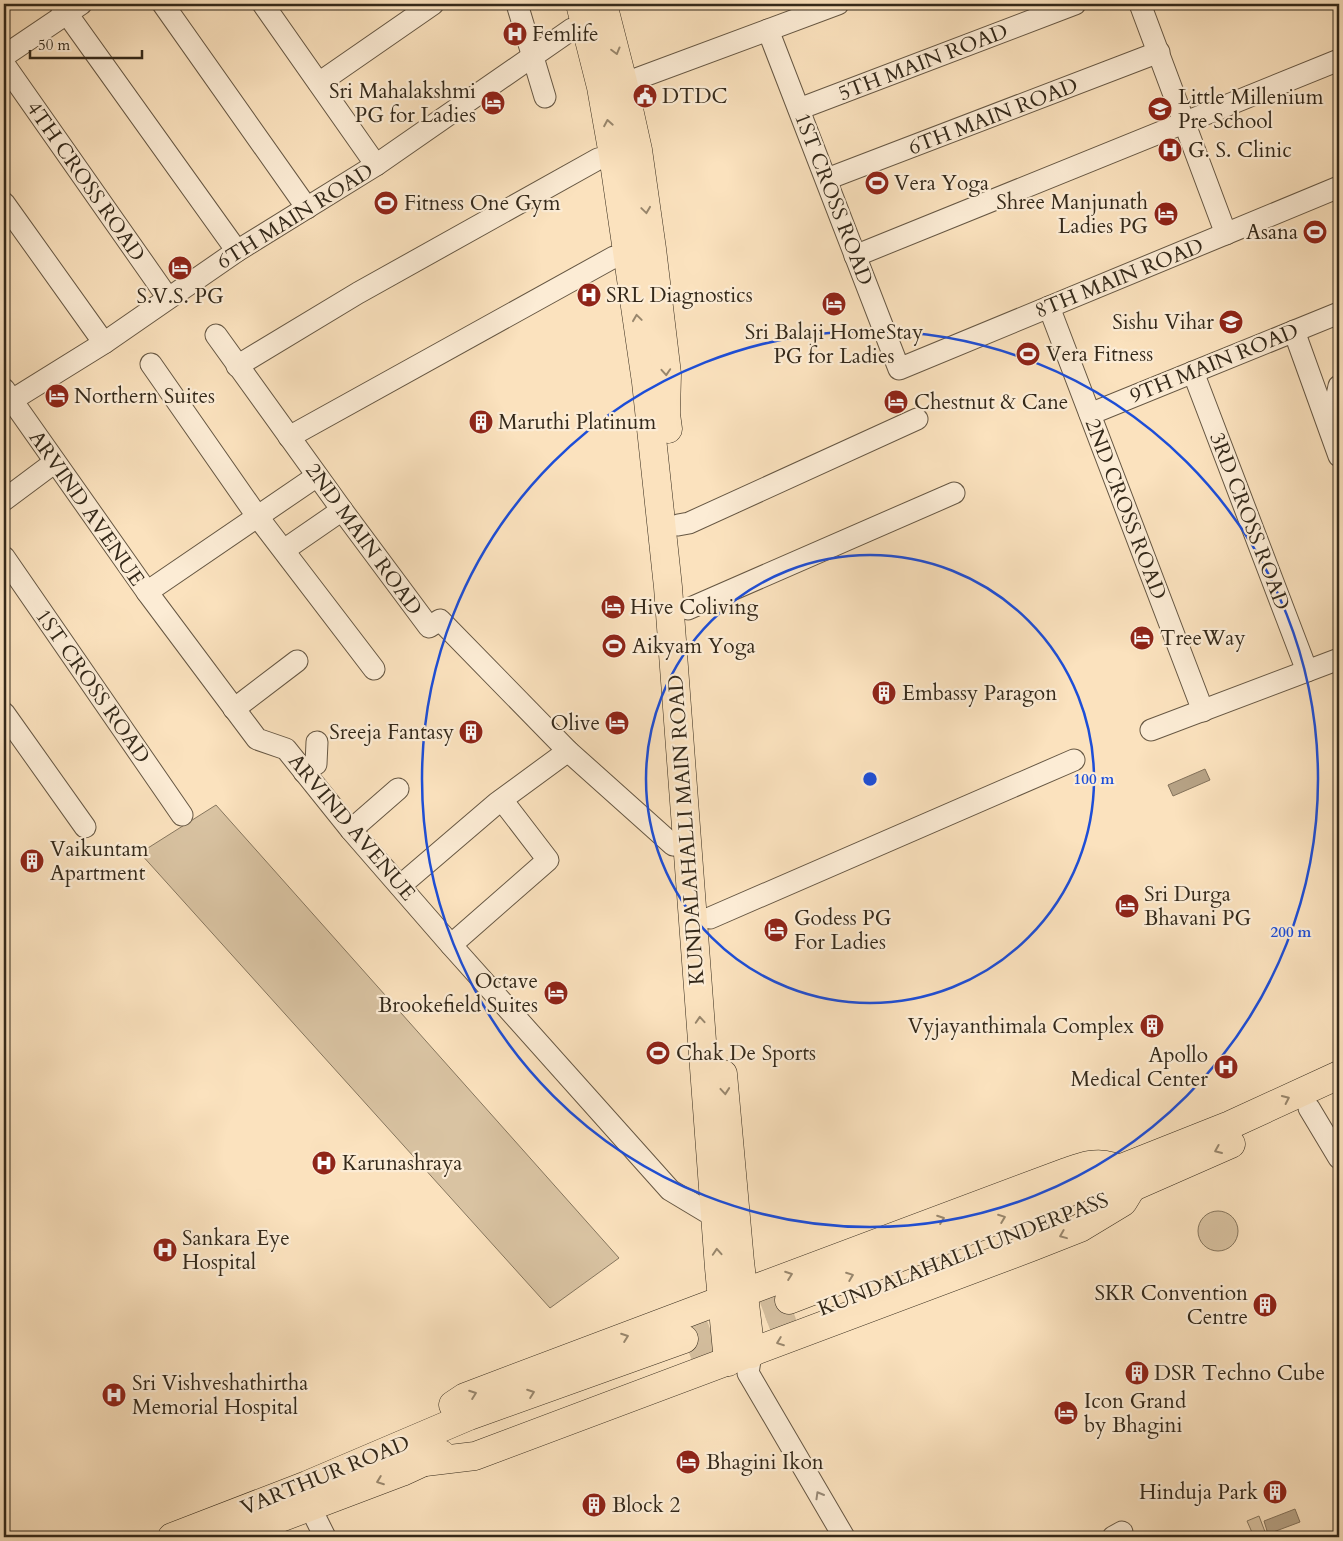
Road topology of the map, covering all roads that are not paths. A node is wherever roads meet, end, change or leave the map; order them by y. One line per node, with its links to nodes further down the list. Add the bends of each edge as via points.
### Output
1 (163, 4): 27 (street)
2 (433, 4): 17 (street)
3 (518, 4): 14 (street)
4 (603, 4): 18 (main road, KUNDALAHALLI MAIN ROAD, one-way to 18)
5 (838, 4): 11 (street)
6 (1075, 4): 20 (street, 5TH MAIN ROAD)
7 (1140, 4): 12 (street)
8 (268, 6): 17 (street)
9 (69, 7): 13 (street); 29 (street)
10 (582, 14): 14 (street, 6TH MAIN ROAD, via 572,29); 22 (main road, KUNDALAHALLI MAIN ROAD, one-way to 10, via 601,88)
11 (768, 30): 18 (street); 20 (street, 1ST CROSS ROAD)
12 (1159, 52): 21 (street); 24 (street, 6TH MAIN ROAD)
13 (4, 56)
14 (532, 57): 19 (street); 23 (street, 6TH MAIN ROAD)
15 (1339, 60): 21 (street)
16 (4, 64): 32 (street, 4TH CROSS ROAD)
17 (318, 82): 23 (street)
18 (624, 82): 55 (main road, KUNDALAHALLI MAIN ROAD, one-way to 55, via 638,150 652,249 667,374 666,414)
19 (544, 97)
20 (799, 109): 24 (street, 1ST CROSS ROAD)
21 (1184, 122): 28 (street); 31 (street)
22 (613, 155): 30 (main road, KUNDALAHALLI MAIN ROAD); 39 (street, via 598,159 358,293)
23 (376, 165): 27 (street, 6TH MAIN ROAD)
24 (826, 179): 31 (street, 1ST CROSS ROAD)
25 (1339, 187): 28 (street, 8TH MAIN ROAD)
26 (4, 203): 37 (street)
27 (307, 208): 29 (street, 6TH MAIN ROAD)
28 (1226, 234): 33 (street, 8TH MAIN ROAD)
29 (237, 251): 32 (street, 6TH MAIN ROAD)
30 (628, 254): 47 (street, via 614,257); 77 (main road, KUNDALAHALLI MAIN ROAD, one-way to 30, via 668,587 646,382)
31 (855, 256): 40 (street, 1ST CROSS ROAD)
32 (168, 298): 37 (street, 6TH MAIN ROAD)
33 (1049, 307): 40 (street, 8TH MAIN ROAD); 44 (street, 2ND CROSS ROAD)
34 (1339, 312): 35 (street, 9TH MAIN ROAD)
35 (1294, 331): 41 (street, 9TH MAIN ROAD); 46 (street)
36 (216, 335): 39 (street, 2ND MAIN ROAD)
37 (104, 343): 43 (street, 6TH MAIN ROAD)
38 (151, 364): 54 (street)
39 (237, 366): 47 (street, 2ND MAIN ROAD)
40 (899, 369)
41 (1193, 372): 44 (street, 9TH MAIN ROAD); 63 (street, 3RD CROSS ROAD)
42 (1339, 386): 46 (street)
43 (6, 398): 49 (street, ARVIND AVENUE)
44 (1090, 414): 65 (street, 2ND CROSS ROAD)
45 (917, 419): 55 (street)
46 (1330, 429): 48 (street)
47 (289, 437): 50 (street, 2ND MAIN ROAD)
48 (1339, 456)
49 (55, 462): 52 (street); 58 (street, ARVIND AVENUE)
50 (317, 476): 53 (street, 2ND MAIN ROAD); 54 (street)
51 (954, 493): 59 (street)
52 (4, 500)
53 (342, 510): 56 (street); 69 (street, 2ND MAIN ROAD, via 428,628 440,620)
54 (257, 516): 56 (street); 58 (street)
55 (678, 526): 59 (main road, KUNDALAHALLI MAIN ROAD)
56 (284, 550): 62 (street)
57 (4, 556): 74 (street, 1ST CROSS ROAD)
58 (147, 592): 64 (street, ARVIND AVENUE)
59 (688, 609): 79 (main road, KUNDALAHALLI MAIN ROAD)
60 (1339, 659): 63 (street)
61 (297, 660): 64 (street)
62 (374, 669)
63 (1307, 671): 65 (street)
64 (234, 709): 71 (street, ARVIND AVENUE, via 257,739 286,749)
65 (1203, 711): 67 (street)
66 (4, 712): 75 (street)
67 (1151, 730)
68 (317, 742): 71 (street, via 316,764)
69 (568, 750): 73 (street); 77 (street, 2ND MAIN ROAD, via 673,845)
70 (1074, 760): 79 (street)
71 (304, 772): 76 (street, ARVIND AVENUE)
72 (398, 789): 76 (street)
73 (502, 800): 78 (street); 80 (street, via 548,860)
74 (182, 814)
75 (85, 827)
76 (351, 830): 78 (street, ARVIND AVENUE)
77 (688, 846): 86 (main road, KUNDALAHALLI MAIN ROAD, one-way to 77)
78 (400, 886): 80 (street, ARVIND AVENUE)
79 (710, 918): 87 (main road, KUNDALAHALLI MAIN ROAD, one-way to 87)
80 (451, 945): 86 (street, ARVIND AVENUE, via 670,1190)
81 (1339, 1075): 85 (main road, one-way to 81)
82 (1339, 1094): 83 (main road)
83 (1309, 1108): 84 (street); 85 (main road, one-way to 85)
84 (1339, 1158)
85 (1125, 1179): 87 (main road, one-way to 85, via 1088,1164 1102,1163); 88 (main road, KUNDALAHALLI UNDERPASS, via 1078,1189); 89 (main road, one-way to 89, via 1123,1202 1080,1228)
86 (715, 1217): 87 (main road, KUNDALAHALLI MAIN ROAD, one-way to 86)
87 (723, 1300): 89 (main road, KUNDALAHALLI MAIN ROAD); 90 (main road, one-way to 87, via 440,1415 465,1397)
88 (792, 1309)
89 (736, 1363): 91 (main road, via 475,1456); 96 (street, one-way to 89)
90 (422, 1435): 91 (main road, one-way to 91, via 469,1416 688,1349); 93 (main road, VARTHUR ROAD, via 307,1485)
91 (425, 1462): 92 (main road, VARTHUR ROAD, one-way to 92)
92 (310, 1507): 94 (main road, VARTHUR ROAD); 95 (street)
93 (172, 1537)
94 (230, 1537)
95 (325, 1537)
96 (844, 1537)

